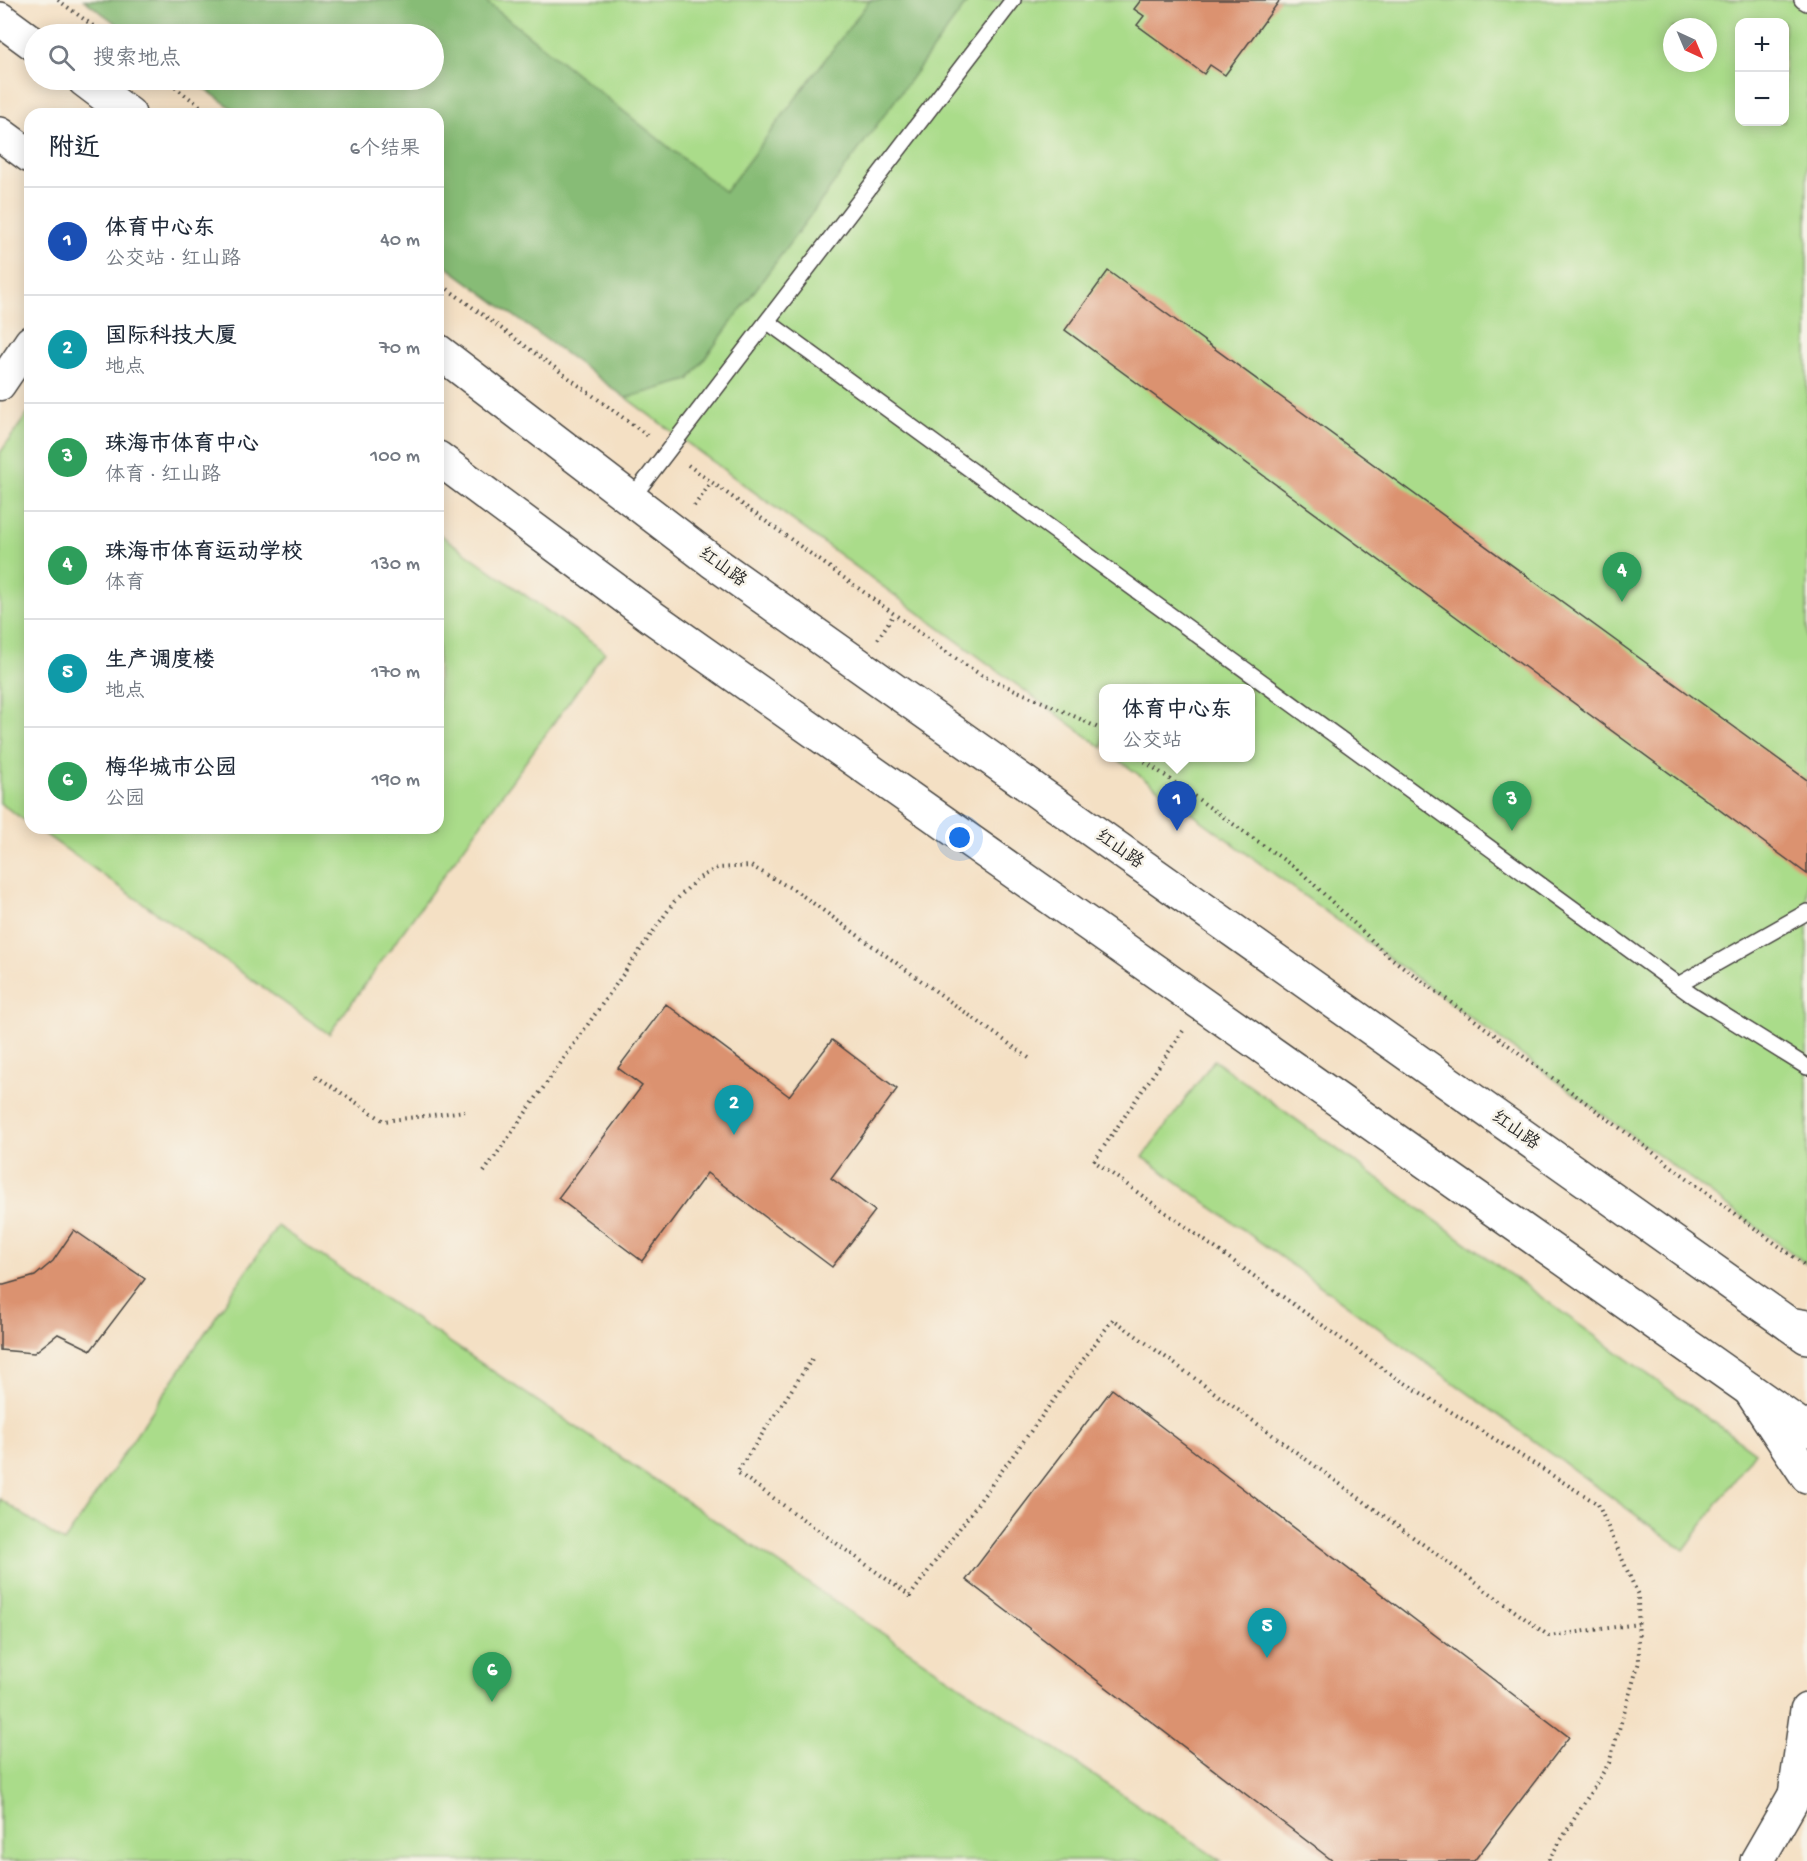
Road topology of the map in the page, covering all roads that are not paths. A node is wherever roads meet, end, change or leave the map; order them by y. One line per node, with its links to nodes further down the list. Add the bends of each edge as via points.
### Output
1 (1013, 0): 10 (lane)
2 (1802, 0): 3 (lane)
3 (1807, 3)
4 (0, 20): 5 (main road)
5 (24, 37)
6 (97, 90): 7 (main road)
7 (121, 108)
8 (0, 134): 9 (main road)
9 (24, 152)
10 (768, 322): 15 (lane); 17 (lane)
11 (24, 350): 13 (street)
12 (444, 356): 15 (main road, 红山路)
13 (0, 385)
14 (444, 462): 20 (main road, via 652,617)
15 (631, 499): 19 (main road, 红山路, via 730,574)
16 (1807, 912): 17 (lane)
17 (1678, 985): 18 (lane)
18 (1807, 1066)
19 (1801, 1330)
20 (1750, 1390): 21 (main road); 22 (main road)
21 (1807, 1430)
22 (1807, 1476)
23 (1807, 1710): 24 (main road)
24 (1801, 1785): 25 (main road)
25 (1757, 1861)

